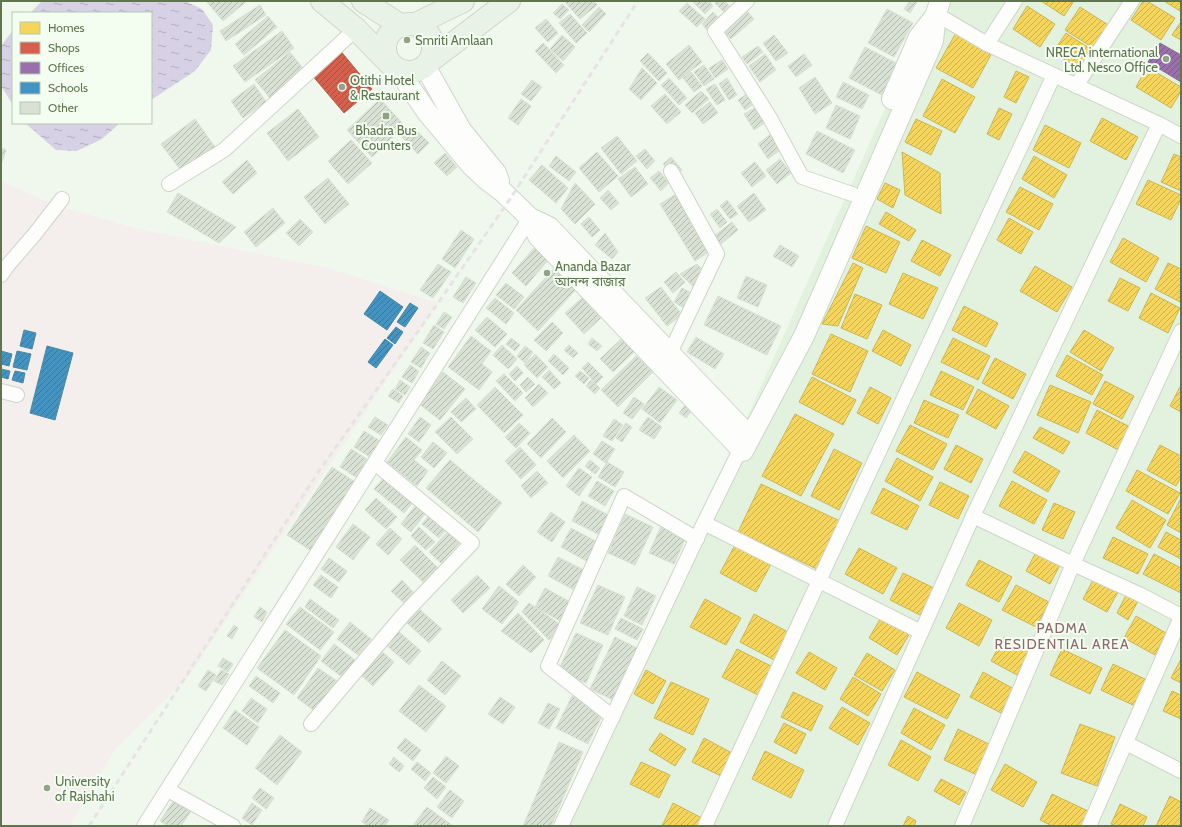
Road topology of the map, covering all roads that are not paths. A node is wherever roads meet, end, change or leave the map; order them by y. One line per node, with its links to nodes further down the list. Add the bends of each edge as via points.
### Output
1 (322, 1): 11 (main road)
2 (363, 1): 10 (main road)
3 (433, 1): 8 (main road)
4 (509, 1): 13 (main road)
5 (747, 1): 22 (street, via 715,31 770,118 802,177)
6 (1015, 1): 12 (street)
7 (1132, 1): 16 (street)
8 (461, 2): 10 (main road)
9 (938, 8): 12 (street); 22 (main road, via 919,37); 30 (main road, via 933,40 807,328)
10 (408, 25): 13 (main road, via 426,30 430,37 433,46); 14 (main road, via 393,29 385,43 387,59)
11 (356, 29): 14 (main road); 20 (street, via 224,150)
12 (987, 44): 15 (street)
13 (427, 64): 14 (main road, via 412,72 403,72); 21 (main road, via 461,130 496,173)
14 (395, 68): 21 (main road, via 427,112 472,166)
15 (1054, 75): 16 (street); 36 (street)
16 (1076, 86): 17 (street)
17 (1159, 124): 18 (street); 32 (street)
18 (1181, 136)
19 (671, 171): 27 (street, via 717,254)
20 (169, 184)
21 (503, 192): 24 (main road)
22 (852, 194): 30 (main road)
23 (62, 199): 25 (street)
24 (530, 218): 27 (main road, via 549,227); 30 (main road, via 538,236); 31 (street)
25 (1, 275)
26 (1181, 331): 35 (street)
27 (670, 353): 30 (main road)
28 (1, 391): 29 (street)
29 (17, 395)
30 (742, 443): 33 (street)
31 (375, 463): 40 (street, via 472,543 404,614); 43 (street)
32 (973, 516): 35 (street); 38 (street)
33 (704, 522): 34 (street); 36 (street)
34 (697, 539): 39 (street); 39 (street, via 624,496 548,666)
35 (1073, 564): 37 (street); 49 (street)
36 (820, 581): 38 (street); 47 (street)
37 (1181, 617): 41 (street)
38 (921, 632): 48 (street)
39 (613, 717): 46 (street)
40 (311, 724)
41 (1126, 743): 42 (street); 50 (street)
42 (1181, 771)
43 (168, 790): 44 (street); 45 (street)
44 (144, 826)
45 (233, 826)
46 (561, 826)
47 (705, 826)
48 (835, 826)
49 (962, 826)
50 (1089, 826)

